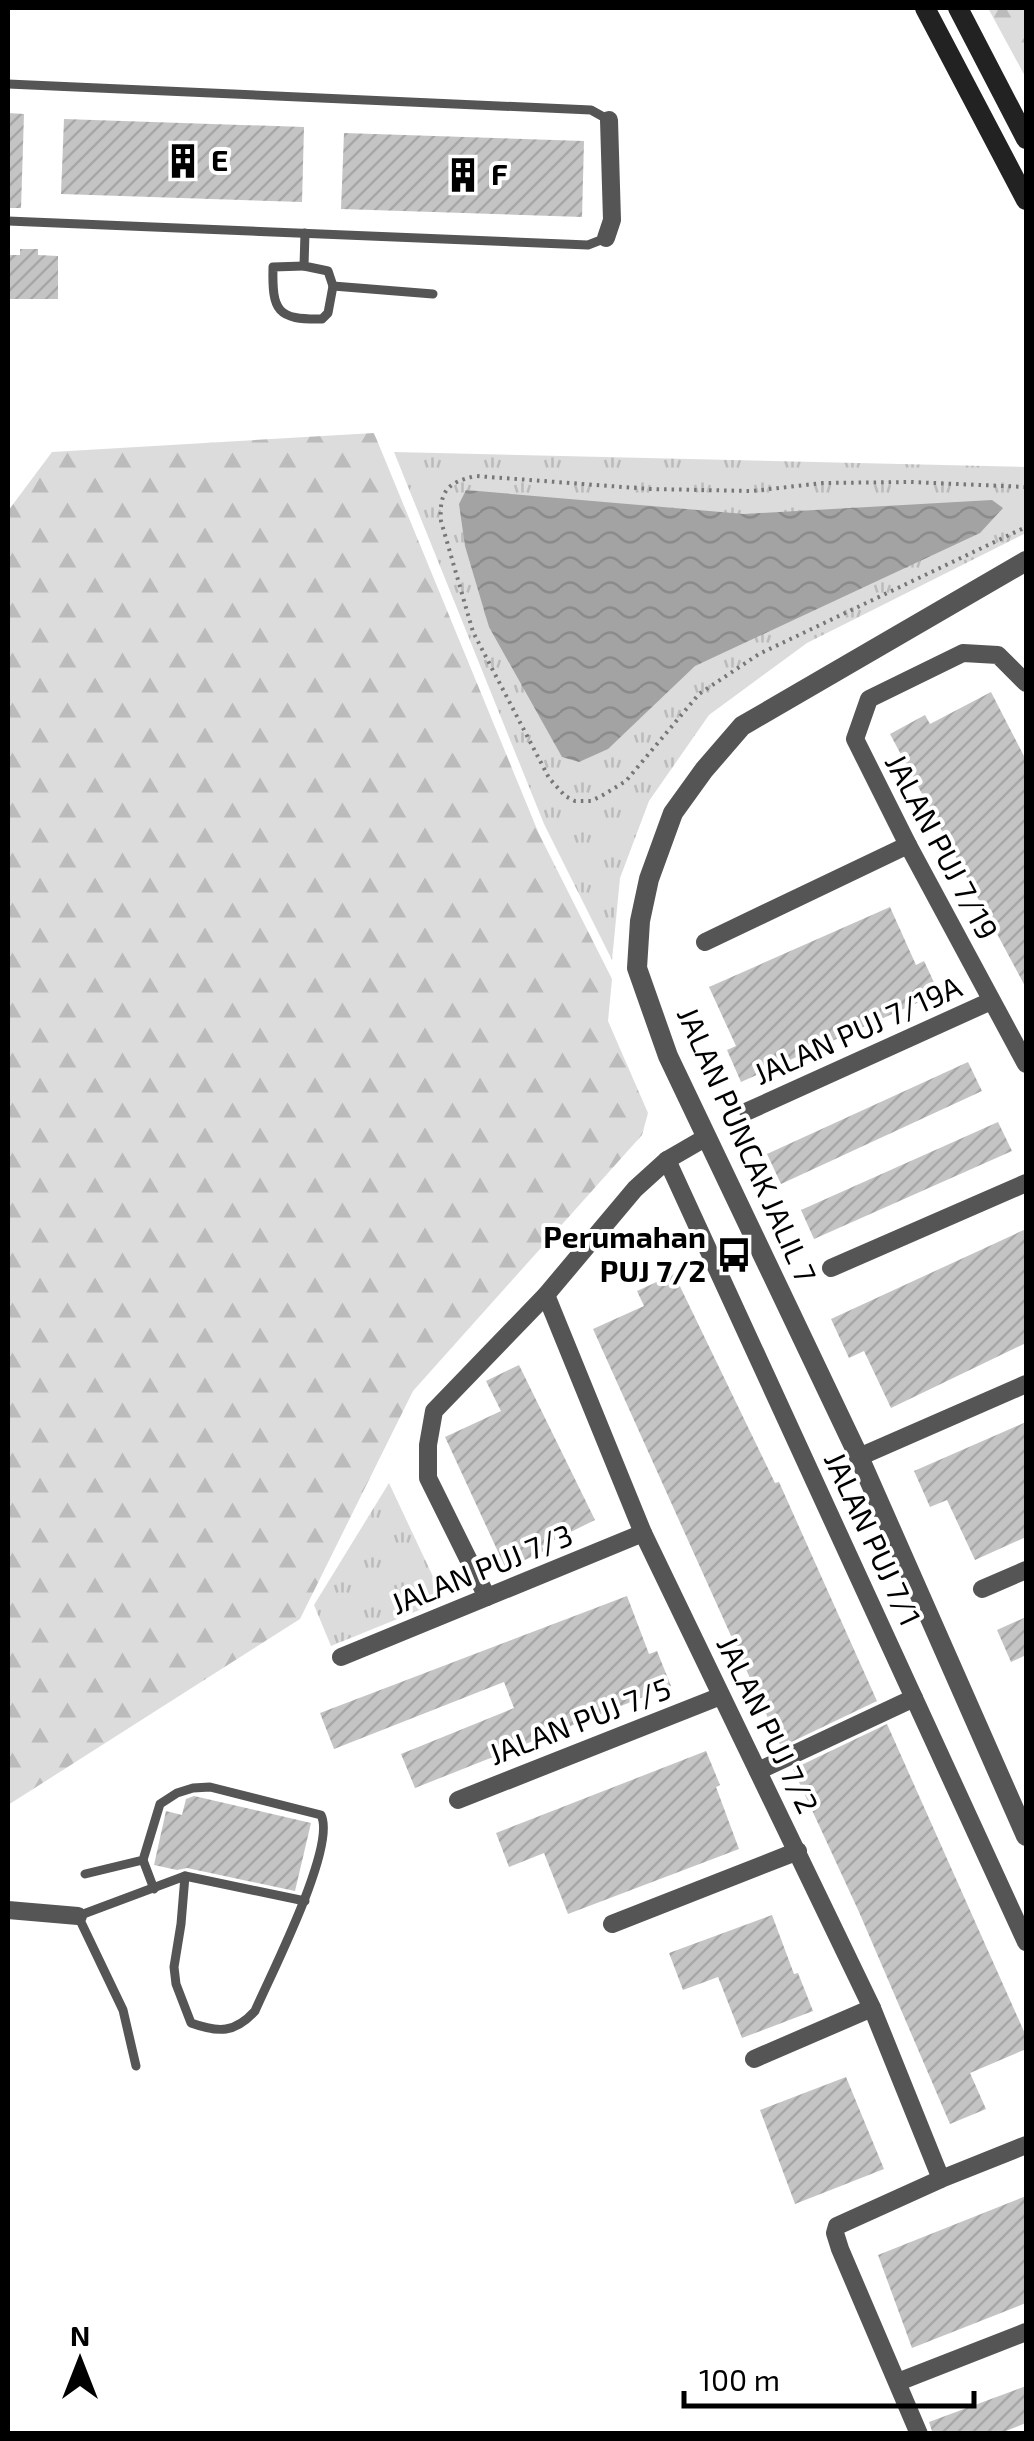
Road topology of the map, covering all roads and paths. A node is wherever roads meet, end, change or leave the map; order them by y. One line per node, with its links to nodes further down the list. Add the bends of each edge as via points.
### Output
1 (925, 8): 6 (main road)
2 (958, 8): 5 (main road)
3 (8, 84): 4 (lane, via 592,110)
4 (609, 120): 9 (street, via 612,220)
5 (1026, 138)
6 (1026, 200)
7 (8, 221): 8 (lane)
8 (304, 233): 9 (lane, via 588,245); 10 (lane)
9 (606, 238)
10 (304, 266): 11 (lane, via 328,271); 11 (lane, via 273,268 274,303 283,314 322,319)
11 (334, 286): 12 (lane)
12 (433, 294)
13 (1026, 488): 14 (path, via 911,482 650,489 476,476 443,490 440,521 473,632 549,778 575,801 591,801 626,781 699,694 759,654)
14 (1026, 527)
15 (1026, 562): 22 (street, JALAN PUNCAK JALIL 7, via 742,726 673,813 649,879 638,968)
16 (1025, 680): 17 (street, JALAN PUJ 7/19, via 998,655 963,653 869,699 855,739)
17 (908, 845): 18 (street); 19 (street, JALAN PUJ 7/19)
18 (705, 942)
19 (992, 1000): 20 (street, JALAN PUJ 7/19); 21 (street, JALAN PUJ 7/19A)
20 (1026, 1064)
21 (748, 1111)
22 (705, 1138): 23 (street); 28 (street, JALAN PUNCAK JALIL 7)
23 (667, 1160): 26 (street, via 634,1189); 35 (street, JALAN PUJ 7/1)
24 (1026, 1183): 25 (street)
25 (831, 1268)
26 (546, 1295): 29 (street, JALAN PUJ 7/2); 32 (street, via 434,1411 428,1478)
27 (1026, 1384): 28 (street)
28 (859, 1457): 38 (street, JALAN PUNCAK JALIL 7)
29 (643, 1534): 32 (street, JALAN PUJ 7/3); 34 (street, JALAN PUJ 7/2)
30 (1026, 1570): 31 (street)
31 (982, 1590)
32 (487, 1597): 33 (street, JALAN PUJ 7/3)
33 (341, 1657)
34 (722, 1696): 36 (street, JALAN PUJ 7/2); 37 (street, JALAN PUJ 7/5)
35 (914, 1698): 36 (street); 48 (street, JALAN PUJ 7/1)
36 (758, 1771): 39 (street, JALAN PUJ 7/2)
37 (458, 1800)
38 (1026, 1836)
39 (798, 1850): 47 (street); 49 (street, JALAN PUJ 7/2)
40 (143, 1860): 41 (lane); 43 (lane); 44 (lane, via 160,1804 193,1788 311,1810 320,1815 324,1831)
41 (85, 1874)
42 (184, 1876): 43 (lane); 44 (lane); 44 (lane, via 176,1984 191,2023 204,2028 227,2030 255,2010)
43 (154, 1889): 46 (lane)
44 (304, 1902)
45 (8, 1910): 46 (street)
46 (78, 1916): 51 (lane, via 123,2010)
47 (612, 1924)
48 (1026, 1942)
49 (872, 2008): 50 (street); 53 (street, JALAN PUJ 7/2)
50 (754, 2059)
51 (136, 2066)
52 (1026, 2145): 53 (street)
53 (941, 2178): 55 (street, via 837,2226 835,2233)
54 (1026, 2332): 55 (street)
55 (898, 2382): 56 (street)
56 (919, 2434)

